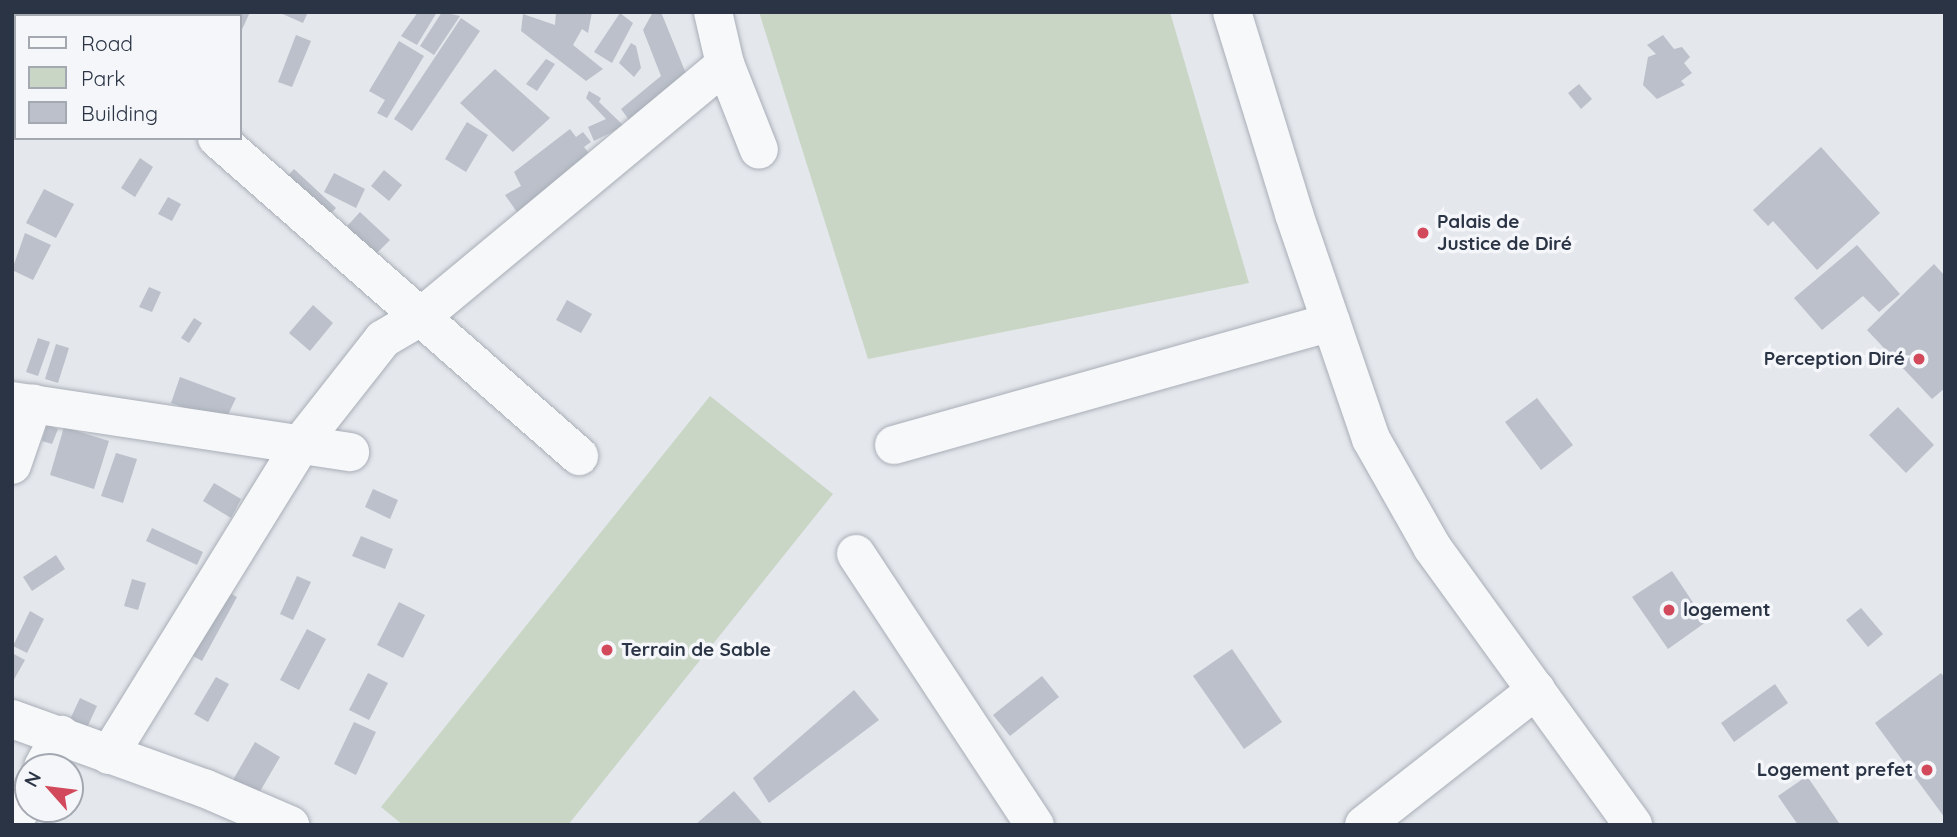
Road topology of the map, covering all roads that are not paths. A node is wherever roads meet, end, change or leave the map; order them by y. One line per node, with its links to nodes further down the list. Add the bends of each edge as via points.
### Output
1 (713, 12): 3 (street)
2 (1232, 12): 7 (street)
3 (725, 64): 5 (street); 6 (street)
4 (220, 140): 6 (street)
5 (759, 150)
6 (422, 316): 9 (street, via 383,339); 12 (street)
7 (1331, 322): 10 (street); 15 (street, via 1371,439 1432,547)
8 (22, 402): 9 (street); 13 (street)
9 (302, 442): 11 (street); 18 (street)
10 (894, 445)
11 (350, 452)
12 (579, 456)
13 (12, 465)
14 (856, 554): 20 (street)
15 (1536, 690): 21 (street); 22 (street)
16 (12, 719): 17 (street)
17 (52, 751): 18 (street)
18 (109, 755): 19 (street)
19 (290, 825)
20 (1035, 825)
21 (1364, 825)
22 (1633, 825)

